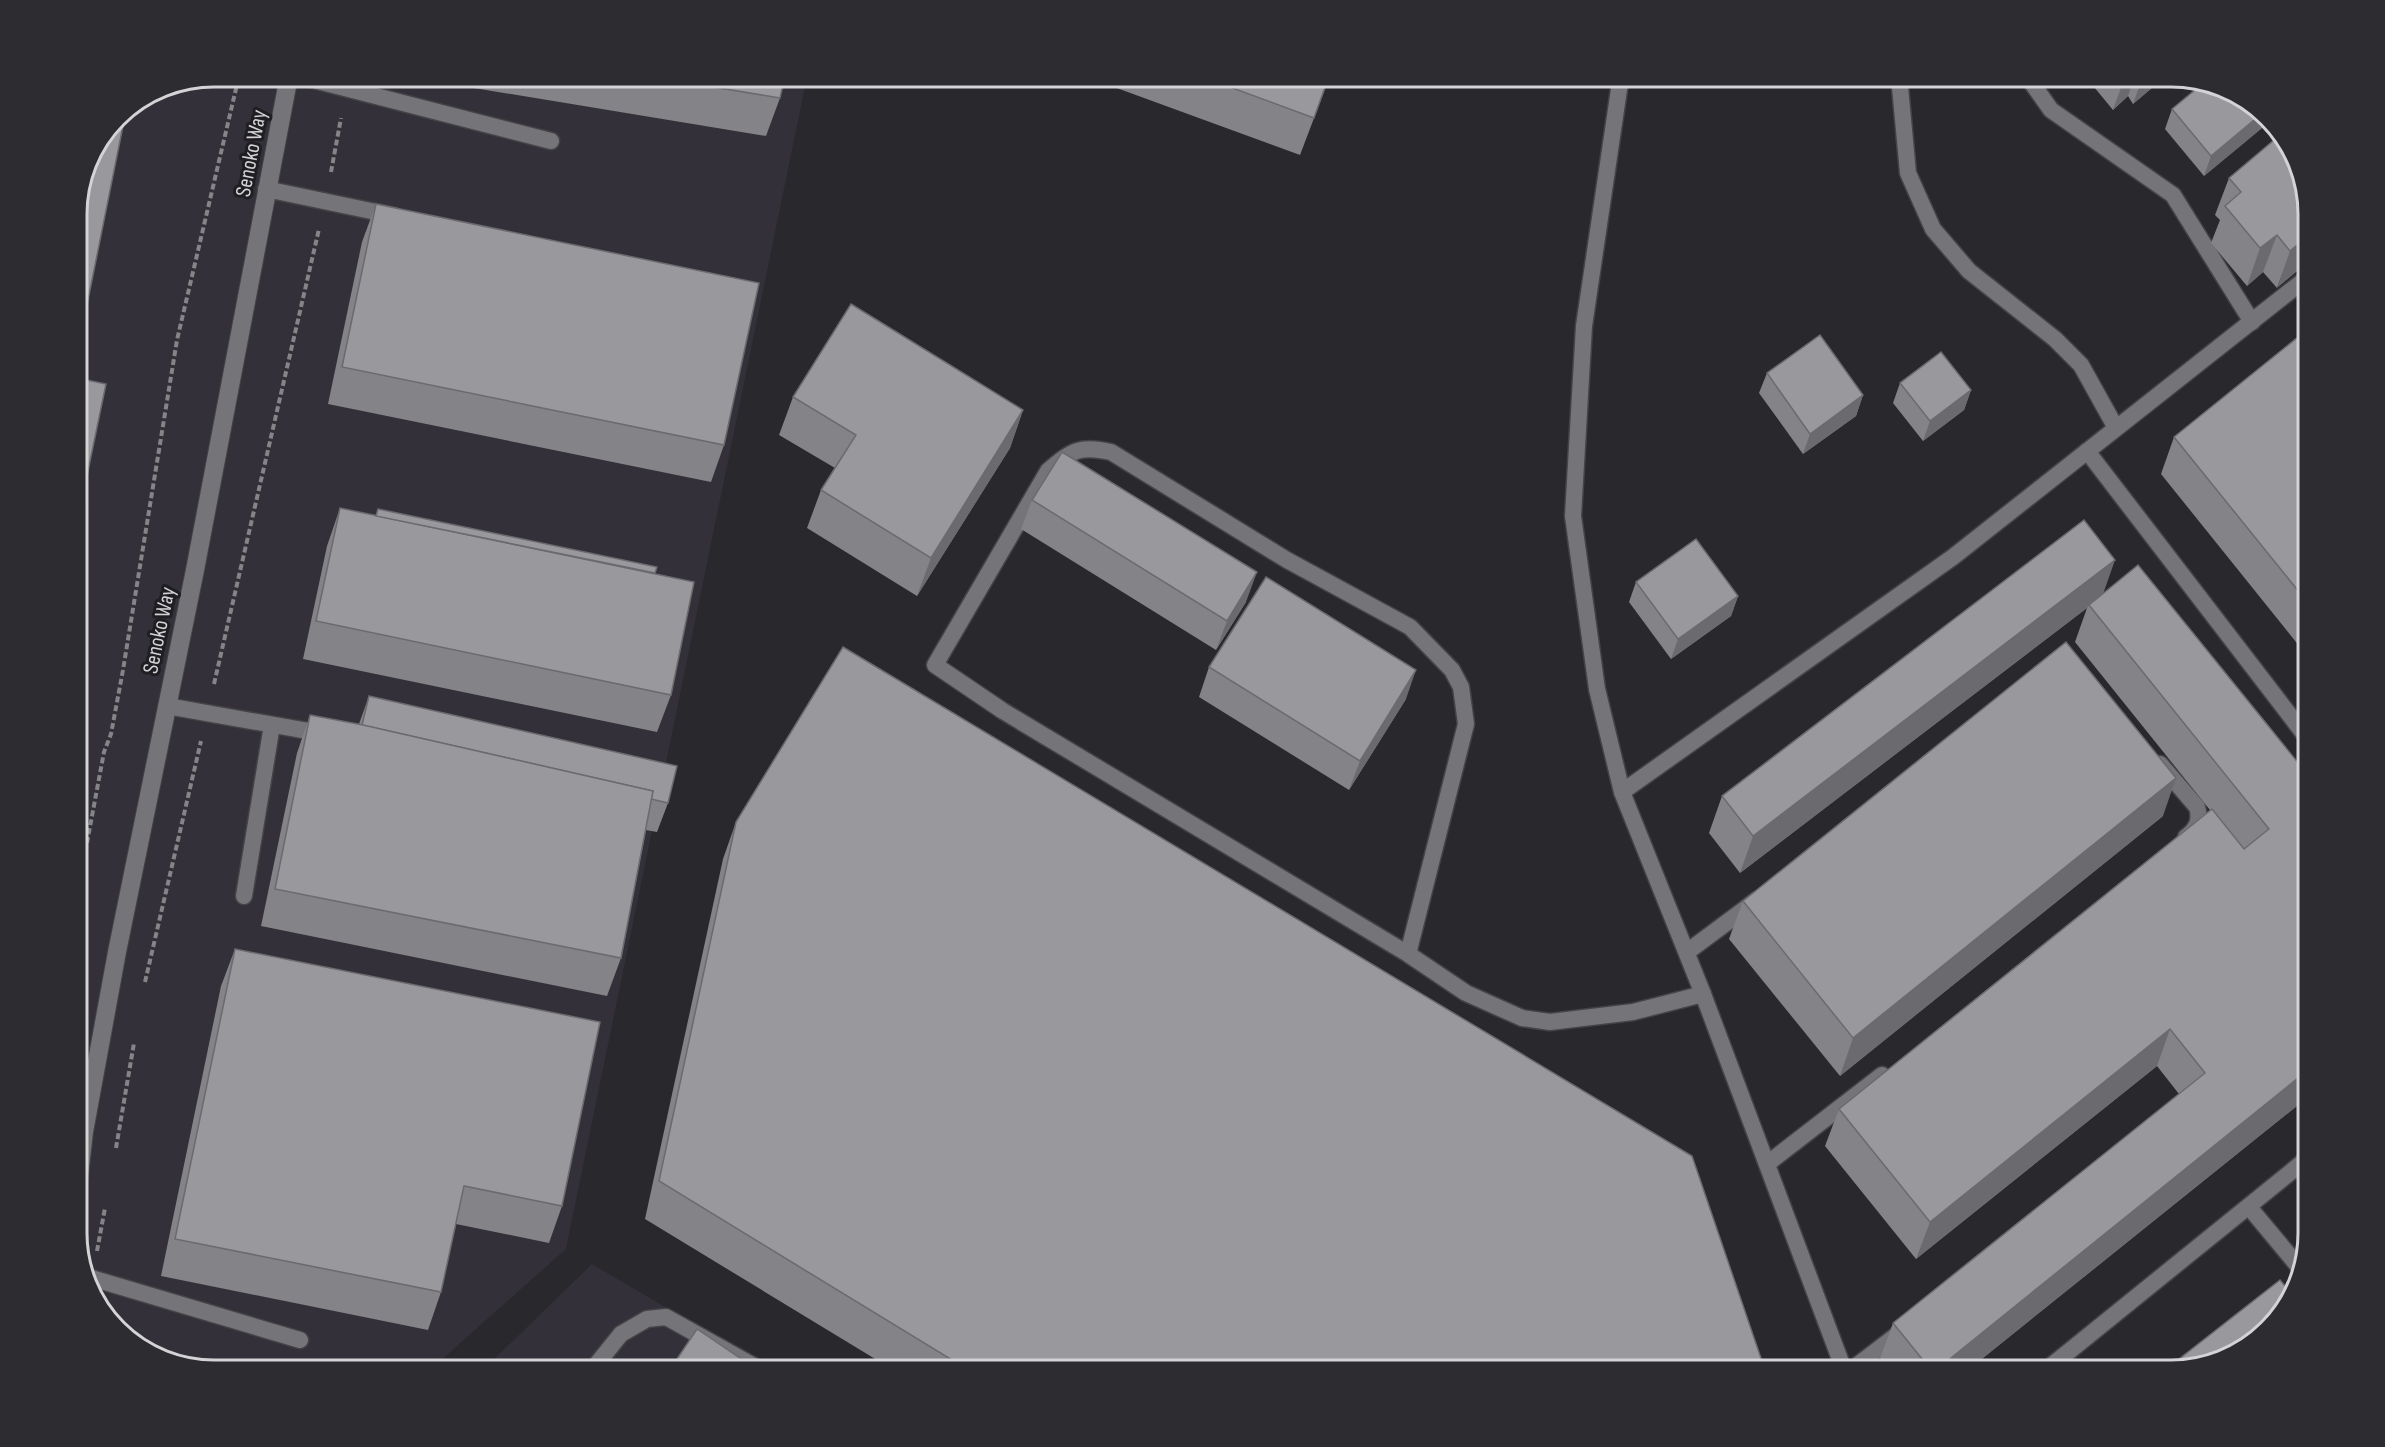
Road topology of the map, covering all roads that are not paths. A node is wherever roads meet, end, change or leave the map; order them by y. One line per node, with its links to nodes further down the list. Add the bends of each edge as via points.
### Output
1 (287, 87): 7 (street, Senoko Way)
2 (339, 87): 6 (lane)
3 (1619, 87): 18 (lane, via 1584,326 1573,516 1597,689)
4 (1900, 87): 11 (lane, via 1908,173 1933,229 1969,271 2055,339 2081,365)
5 (2035, 87): 10 (lane, via 2051,110 2173,195)
6 (551, 141)
7 (266, 189): 8 (lane); 13 (street, Senoko Way)
8 (406, 218)
9 (2298, 285): 10 (lane)
10 (2252, 322): 11 (lane)
11 (2116, 428): 12 (lane)
12 (2087, 451): 15 (lane); 18 (lane, via 1953,557)
13 (167, 706): 14 (lane); 26 (street, Senoko Way)
14 (272, 725): 16 (lane); 21 (lane)
15 (2298, 726)
16 (341, 737)
17 (2151, 753): 19 (lane, via 2199,814 2193,832)
18 (1622, 792): 22 (lane)
19 (2175, 846)
20 (1771, 889): 22 (lane)
21 (244, 896)
22 (1687, 952): 24 (lane)
23 (1408, 954): 23 (lane, via 1466,724 1461,687 1452,670 1410,627 1287,560 1111,452 1092,447 1062,459 1048,471 935,665 1003,711); 24 (lane, via 1466,993 1522,1018 1550,1022 1633,1012)
24 (1703, 994): 27 (lane)
25 (1897, 1063): 27 (lane)
26 (87, 1120)
27 (1767, 1164): 36 (lane)
28 (2298, 1166): 29 (lane)
29 (2249, 1207): 30 (lane); 38 (lane)
30 (2295, 1262)
31 (96, 1279): 33 (lane)
32 (1916, 1320): 37 (lane)
33 (300, 1340)
34 (601, 1360): 35 (lane, via 621,1334 647,1319 666,1317)
35 (741, 1360)
36 (1840, 1360)
37 (1865, 1360)
38 (2060, 1360)

